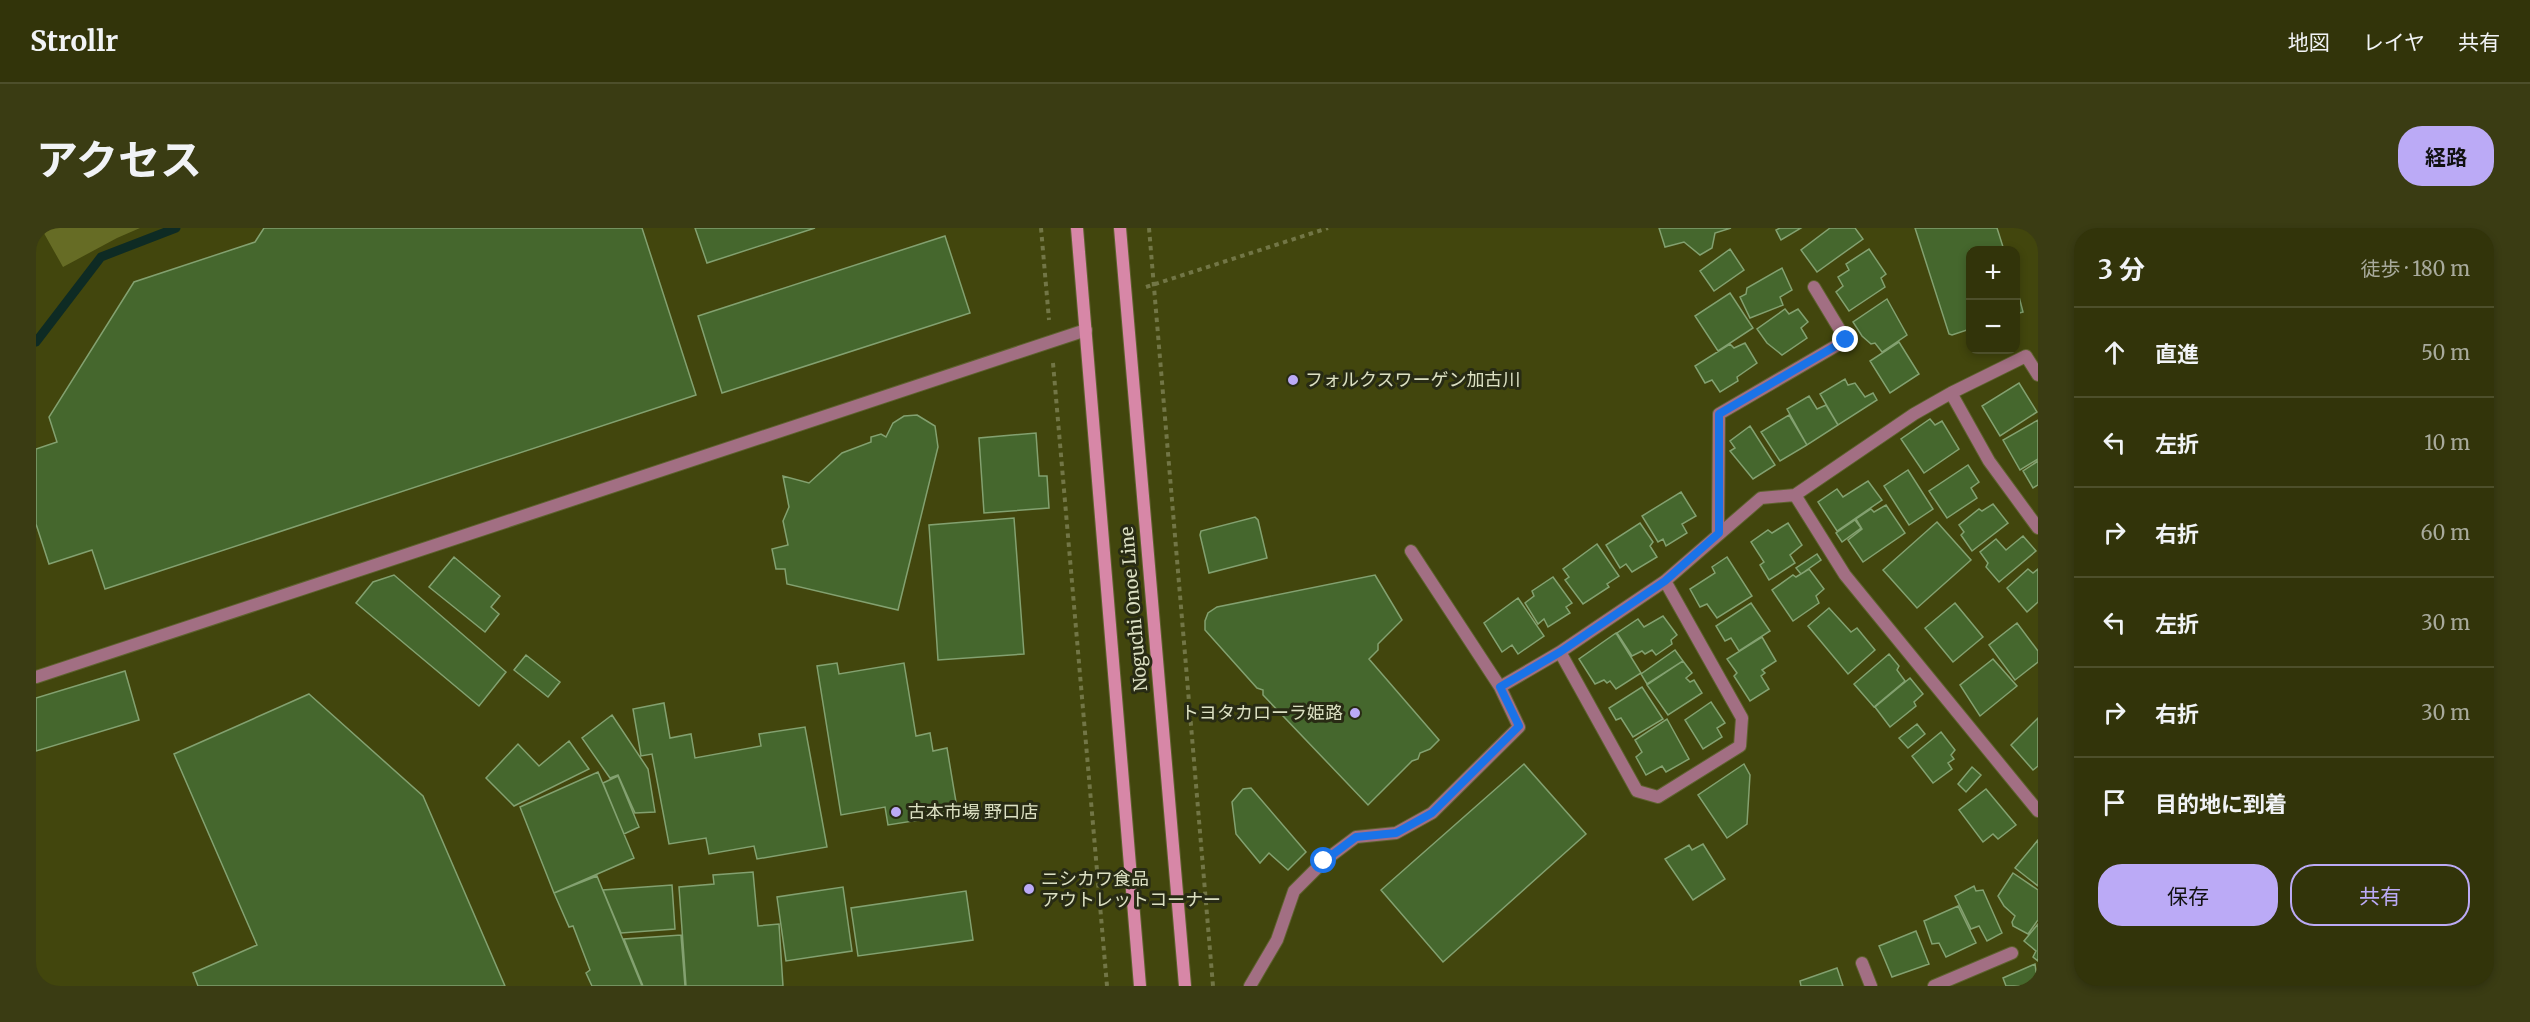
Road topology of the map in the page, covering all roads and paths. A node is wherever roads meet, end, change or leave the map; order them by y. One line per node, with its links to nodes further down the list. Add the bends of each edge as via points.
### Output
1 (1041, 228): 7 (path)
2 (1077, 228): 6 (main road, Noguchi Onoe Line)
3 (1120, 228): 23 (main road, Noguchi Onoe Line)
4 (1149, 228): 24 (path)
5 (1814, 287): 12 (street, via 1846,340 1719,414)
6 (1086, 330): 7 (street); 22 (main road, Noguchi Onoe Line)
7 (1051, 342): 16 (street); 21 (path)
8 (2038, 375): 9 (street, via 2026,356)
9 (1951, 393): 10 (street); 11 (street, via 1989,461)
10 (1795, 495): 12 (street, via 1761,498); 18 (street, via 1845,575)
11 (2038, 528)
12 (1719, 533): 14 (street)
13 (1411, 551): 17 (street)
14 (1665, 581): 15 (street); 15 (street, via 1742,718 1740,746 1658,797 1637,792)
15 (1560, 652): 17 (street)
16 (36, 676)
17 (1500, 687): 25 (street, via 1519,726 1432,813 1396,833 1356,837 1324,861 1294,891 1277,940)
18 (2038, 811)
19 (2012, 953): 27 (street)
20 (1862, 963): 26 (street)
21 (1107, 986)
22 (1140, 986)
23 (1185, 986)
24 (1213, 986)
25 (1250, 986)
26 (1871, 986)
27 (1934, 986)

